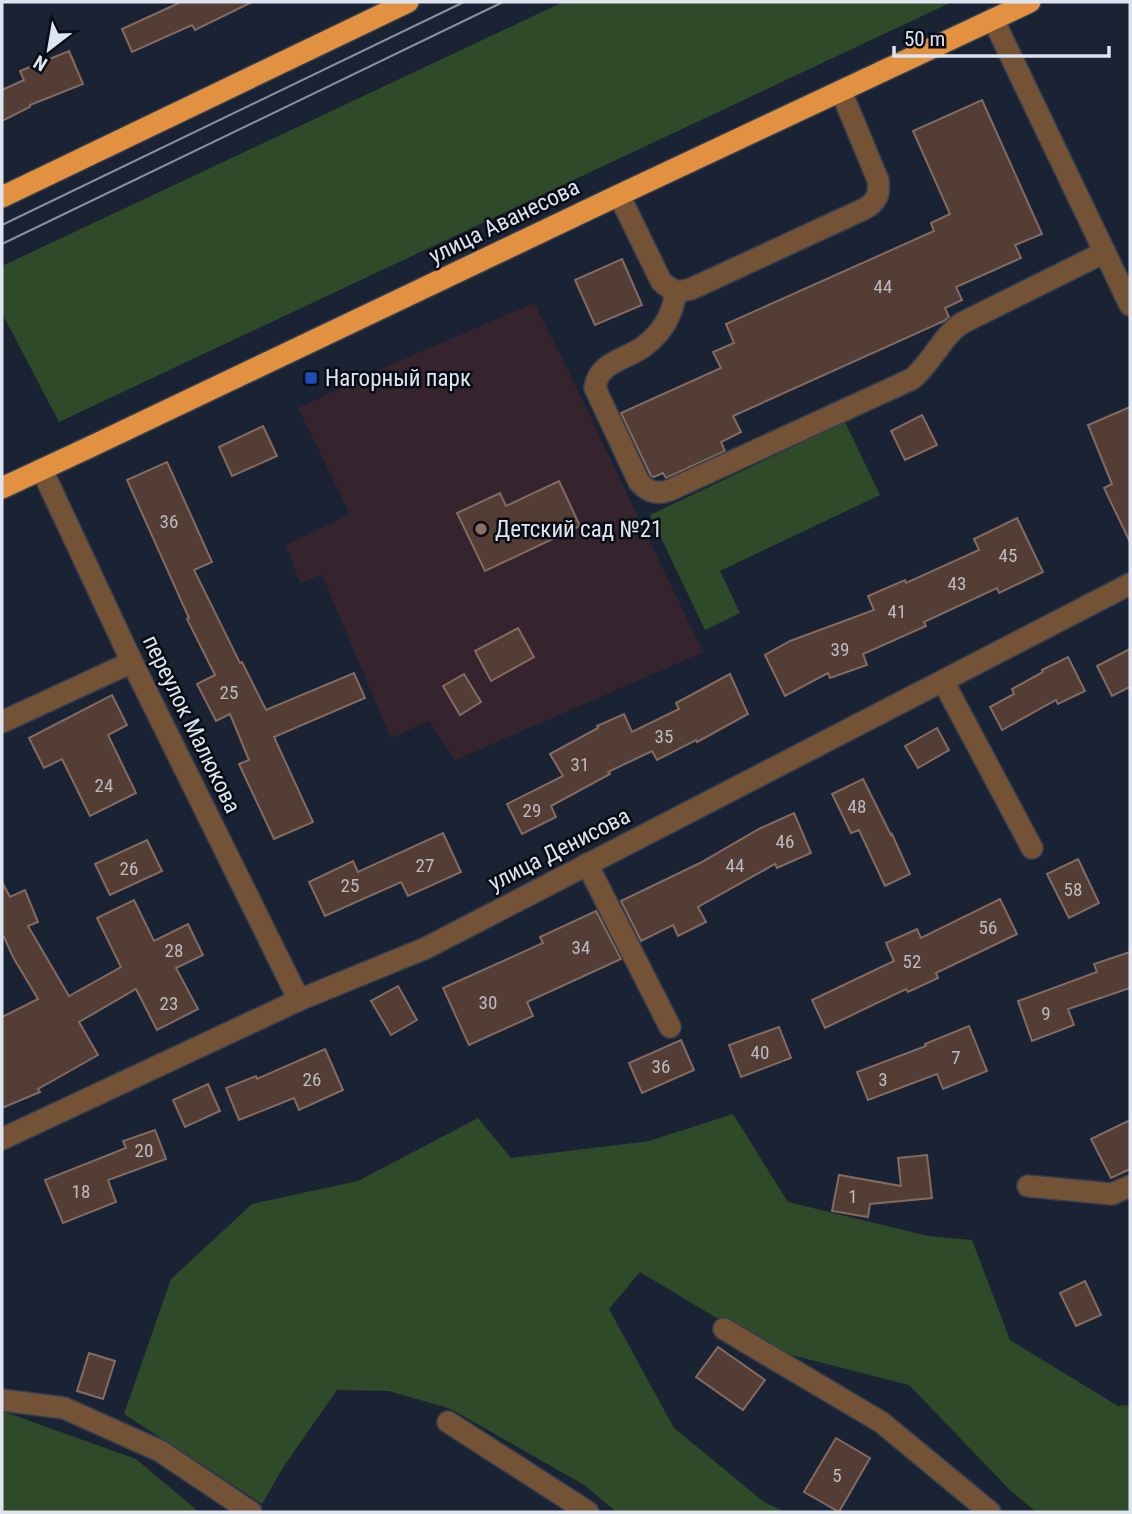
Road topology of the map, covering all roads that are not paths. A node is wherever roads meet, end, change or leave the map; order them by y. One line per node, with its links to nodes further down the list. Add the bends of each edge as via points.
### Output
1 (408, 2): 6 (highway)
2 (1030, 2): 3 (highway, улица Аванесова)
3 (993, 19): 4 (highway, улица Аванесова); 7 (street)
4 (841, 92): 5 (highway, улица Аванесова); 8 (street, via 878,180 880,190 872,205)
5 (619, 195): 8 (street, via 661,281); 10 (highway, улица Аванесова)
6 (2, 197)
7 (1105, 252): 8 (street, via 962,323 912,379 670,490 652,492 639,482 596,381 602,369 642,348 657,334 674,308); 9 (street)
8 (676, 292)
9 (1130, 304)
10 (42, 470): 11 (highway, улица Аванесова); 13 (street, переулок Малюкова)
11 (2, 488)
12 (1130, 584): 14 (street, улица Денисова)
13 (132, 662): 15 (street); 18 (street, переулок Малюкова)
14 (943, 681): 16 (street); 17 (street, улица Денисова)
15 (2, 722)
16 (1032, 848)
17 (587, 864): 18 (street, улица Денисова, via 426,948); 19 (street)
18 (299, 1000): 20 (street, улица Денисова)
19 (670, 1027)
20 (2, 1139)
21 (1130, 1185): 22 (street, via 1112,1194)
22 (1028, 1186)
23 (724, 1329): 28 (street, via 881,1422)
24 (2, 1400): 26 (street, via 64,1408 160,1451)
25 (447, 1422): 27 (street)
26 (251, 1512)
27 (588, 1512)
28 (990, 1512)

